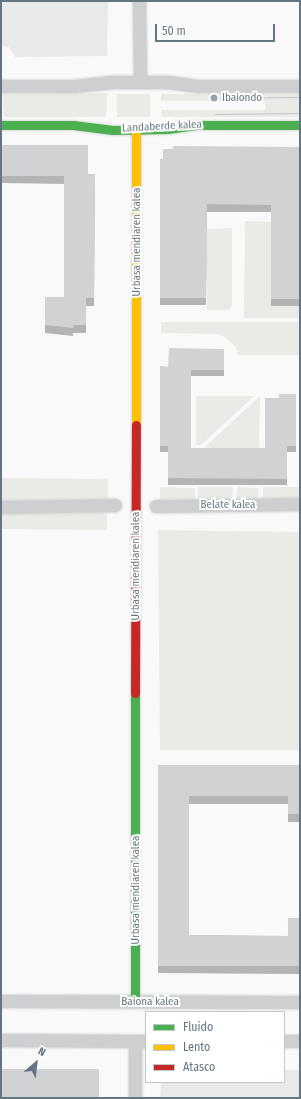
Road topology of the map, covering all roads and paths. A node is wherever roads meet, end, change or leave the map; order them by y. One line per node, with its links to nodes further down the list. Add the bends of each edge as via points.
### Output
1 (139, 1): 2 (street)
2 (140, 82): 3 (street, via 74,86); 4 (street, via 198,86)
3 (1, 86)
4 (300, 86)
5 (1, 125): 7 (street, Landaberde kalea, via 73,125)
6 (300, 125): 7 (street, Landaberde kalea, via 196,125)
7 (136, 130): 13 (street, Urbasa mendiaren kalea)
8 (300, 504): 10 (street, Belate kalea)
9 (115, 505): 11 (street)
10 (156, 506)
11 (1, 508)
12 (1, 1001): 13 (street, Baiona kalea)
13 (135, 1002): 14 (street, Baiona kalea)
14 (300, 1002)
15 (1, 1040): 17 (street)
16 (300, 1040): 18 (street)
17 (141, 1041): 19 (street)
18 (285, 1041)
19 (135, 1098)

